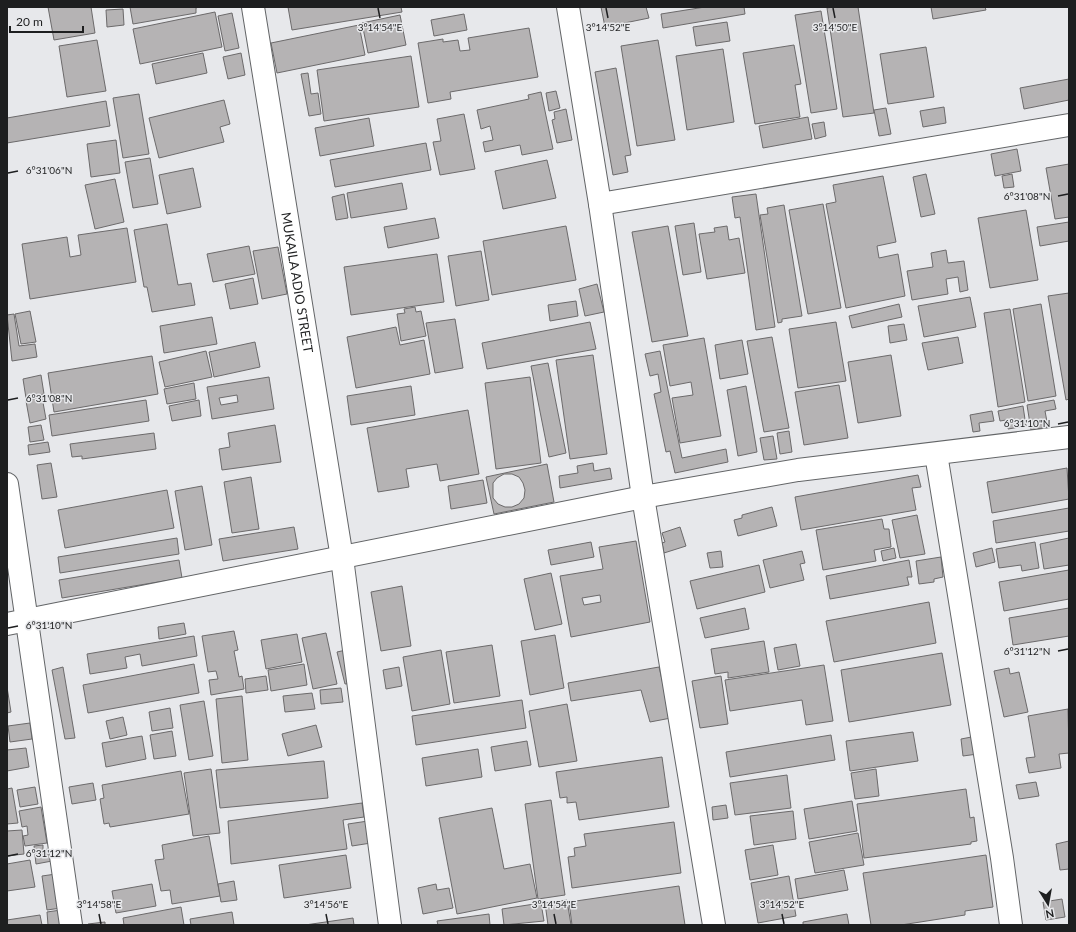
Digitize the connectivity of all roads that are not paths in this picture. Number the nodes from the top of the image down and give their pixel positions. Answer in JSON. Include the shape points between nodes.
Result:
{"nodes":[{"id":1,"x":254,"y":7,"type":"edge"},
{"id":2,"x":568,"y":7,"type":"edge"},
{"id":3,"x":1069,"y":125,"type":"edge"},
{"id":4,"x":600,"y":204,"type":"junction"},
{"id":5,"x":1069,"y":437,"type":"edge"},
{"id":6,"x":936,"y":454,"type":"junction"},
{"id":7,"x":7,"y":484,"type":"edge"},
{"id":8,"x":643,"y":496,"type":"junction"},
{"id":9,"x":342,"y":558,"type":"junction"},
{"id":10,"x":17,"y":622,"type":"edge"},
{"id":11,"x":71,"y":925,"type":"edge"},
{"id":12,"x":390,"y":925,"type":"edge"},
{"id":13,"x":714,"y":925,"type":"edge"},
{"id":14,"x":1011,"y":925,"type":"edge"}],
"edges":[{"from":1,"to":9,"type":"street","name":"MUKAILA ADIO STREET"},
{"from":2,"to":4,"type":"street"},
{"from":3,"to":4,"type":"street"},
{"from":4,"to":8,"type":"street"},
{"from":5,"to":6,"type":"street"},
{"from":6,"to":8,"type":"street","via":[[798,470]]},
{"from":6,"to":14,"type":"street"},
{"from":7,"to":10,"type":"street"},
{"from":8,"to":9,"type":"street"},
{"from":8,"to":13,"type":"street"},
{"from":9,"to":10,"type":"street"},
{"from":9,"to":12,"type":"street","name":"MUKAILA ADIO STREET"},
{"from":10,"to":11,"type":"street"}]}
